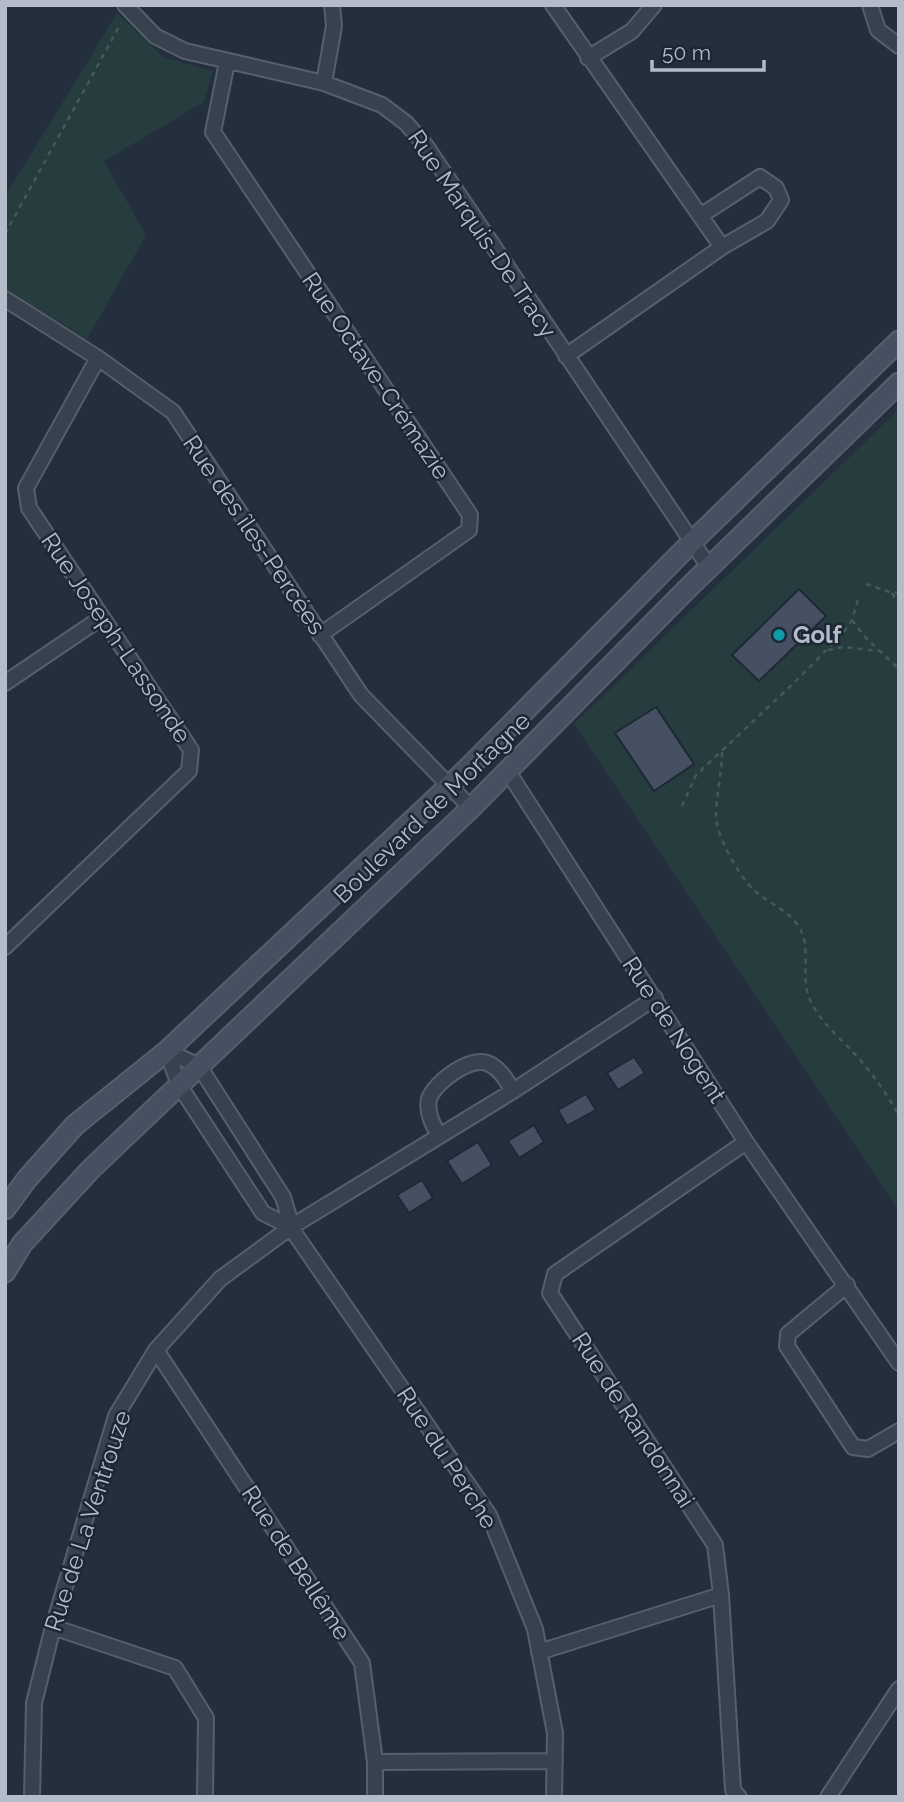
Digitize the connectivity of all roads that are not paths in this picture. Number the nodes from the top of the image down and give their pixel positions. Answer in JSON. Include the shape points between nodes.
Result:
{"nodes":[{"id":1,"x":332,"y":5,"type":"edge"},
{"id":2,"x":553,"y":5,"type":"edge"},
{"id":3,"x":654,"y":5,"type":"edge"},
{"id":4,"x":870,"y":5,"type":"edge"},
{"id":5,"x":127,"y":8,"type":"edge"},
{"id":6,"x":899,"y":46,"type":"edge"},
{"id":7,"x":588,"y":58,"type":"junction"},
{"id":8,"x":227,"y":62,"type":"junction"},
{"id":9,"x":324,"y":83,"type":"junction"},
{"id":10,"x":700,"y":216,"type":"junction"},
{"id":11,"x":722,"y":247,"type":"junction"},
{"id":12,"x":5,"y":299,"type":"edge"},
{"id":13,"x":899,"y":341,"type":"edge"},
{"id":14,"x":566,"y":356,"type":"junction"},
{"id":15,"x":99,"y":358,"type":"junction"},
{"id":16,"x":899,"y":383,"type":"edge"},
{"id":17,"x":692,"y":542,"type":"junction"},
{"id":18,"x":709,"y":567,"type":"junction"},
{"id":19,"x":101,"y":618,"type":"junction"},
{"id":20,"x":320,"y":635,"type":"junction"},
{"id":21,"x":5,"y":683,"type":"edge"},
{"id":22,"x":507,"y":770,"type":"junction"},
{"id":23,"x":449,"y":785,"type":"junction"},
{"id":24,"x":471,"y":808,"type":"junction"},
{"id":25,"x":5,"y":947,"type":"edge"},
{"id":26,"x":654,"y":998,"type":"junction"},
{"id":27,"x":167,"y":1051,"type":"junction"},
{"id":28,"x":199,"y":1066,"type":"junction"},
{"id":29,"x":179,"y":1085,"type":"junction"},
{"id":30,"x":513,"y":1091,"type":"junction"},
{"id":31,"x":439,"y":1136,"type":"junction"},
{"id":32,"x":746,"y":1142,"type":"junction"},
{"id":33,"x":5,"y":1209,"type":"edge"},
{"id":34,"x":291,"y":1227,"type":"junction"},
{"id":35,"x":5,"y":1272,"type":"edge"},
{"id":36,"x":847,"y":1285,"type":"junction"},
{"id":37,"x":156,"y":1350,"type":"junction"},
{"id":38,"x":899,"y":1363,"type":"edge"},
{"id":39,"x":899,"y":1431,"type":"edge"},
{"id":40,"x":721,"y":1595,"type":"junction"},
{"id":41,"x":53,"y":1627,"type":"junction"},
{"id":42,"x":539,"y":1652,"type":"junction"},
{"id":43,"x":899,"y":1689,"type":"edge"},
{"id":44,"x":555,"y":1761,"type":"junction"},
{"id":45,"x":375,"y":1762,"type":"junction"},
{"id":46,"x":32,"y":1797,"type":"edge"},
{"id":47,"x":205,"y":1797,"type":"edge"},
{"id":48,"x":375,"y":1797,"type":"edge"},
{"id":49,"x":554,"y":1797,"type":"edge"},
{"id":50,"x":739,"y":1797,"type":"edge"},
{"id":51,"x":828,"y":1797,"type":"edge"}],
"edges":[{"from":1,"to":9,"type":"street","via":[[334,26]]},
{"from":2,"to":7,"type":"street"},
{"from":3,"to":7,"type":"street","via":[[632,31]]},
{"from":4,"to":6,"type":"street","via":[[878,30]]},
{"from":5,"to":8,"type":"street","name":"Rue Marquis-De Tracy","via":[[155,36],[185,51]]},
{"from":7,"to":10,"type":"street"},
{"from":8,"to":9,"type":"street","name":"Rue Marquis-De Tracy"},
{"from":8,"to":20,"type":"street","name":"Rue Octave-Crémazie","via":[[213,132],[470,515],[469,530]]},
{"from":9,"to":14,"type":"street","name":"Rue Marquis-De Tracy","via":[[382,105],[406,123]]},
{"from":10,"to":11,"type":"street"},
{"from":10,"to":11,"type":"street","via":[[760,177],[776,188],[781,200],[767,221]]},
{"from":11,"to":14,"type":"street"},
{"from":12,"to":15,"type":"street","name":"Rue des îles-Percées"},
{"from":13,"to":17,"type":"main road","name":"Boulevard de Mortagne"},
{"from":14,"to":17,"type":"street","name":"Rue Marquis-De Tracy"},
{"from":15,"to":19,"type":"street","name":"Rue Joseph-Lassonde","via":[[26,488],[29,508]]},
{"from":15,"to":20,"type":"street","name":"Rue des îles-Percées","via":[[173,412]]},
{"from":16,"to":18,"type":"main road","name":"Boulevard de Mortagne"},
{"from":17,"to":18,"type":"street","name":"Rue Marquis-De Tracy"},
{"from":17,"to":23,"type":"main road","name":"Boulevard de Mortagne"},
{"from":18,"to":22,"type":"main road","name":"Boulevard de Mortagne"},
{"from":19,"to":21,"type":"street"},
{"from":19,"to":25,"type":"street","name":"Rue Joseph-Lassonde","via":[[191,750],[189,771]]},
{"from":20,"to":23,"type":"street","name":"Rue des îles-Percées","via":[[361,695]]},
{"from":22,"to":24,"type":"main road","name":"Boulevard de Mortagne"},
{"from":22,"to":26,"type":"street","name":"Rue de Nogent"},
{"from":23,"to":24,"type":"street","name":"Rue des îles-Percées"},
{"from":23,"to":27,"type":"main road","name":"Boulevard de Mortagne"},
{"from":24,"to":28,"type":"main road","name":"Boulevard de Mortagne"},
{"from":26,"to":30,"type":"street","name":"Rue de La Ventrouze"},
{"from":26,"to":32,"type":"street","name":"Rue de Nogent"},
{"from":27,"to":28,"type":"street"},
{"from":27,"to":29,"type":"street","name":"Rue du Perche"},
{"from":27,"to":33,"type":"main road","name":"Boulevard de Mortagne","via":[[75,1125]]},
{"from":28,"to":29,"type":"main road","name":"Boulevard de Mortagne"},
{"from":28,"to":34,"type":"street","name":"Rue du Perche","via":[[283,1198]]},
{"from":29,"to":34,"type":"street","name":"Rue du Perche","via":[[263,1213]]},
{"from":29,"to":35,"type":"main road","name":"Boulevard de Mortagne","via":[[91,1169],[22,1244]]},
{"from":30,"to":31,"type":"street","name":"Rue de La Ventrouze"},
{"from":30,"to":31,"type":"street","via":[[500,1071],[485,1062],[465,1064],[443,1080],[429,1099],[430,1119]]},
{"from":31,"to":34,"type":"street","name":"Rue de La Ventrouze"},
{"from":32,"to":36,"type":"street","name":"Rue de Nogent"},
{"from":32,"to":40,"type":"street","name":"Rue de Randonnai","via":[[555,1274],[550,1293],[715,1545]]},
{"from":34,"to":37,"type":"street","name":"Rue de La Ventrouze","via":[[220,1279]]},
{"from":34,"to":42,"type":"street","name":"Rue du Perche","via":[[489,1515],[535,1629]]},
{"from":36,"to":38,"type":"street","name":"Rue de Nogent"},
{"from":36,"to":39,"type":"street","via":[[788,1334],[787,1346],[853,1447],[868,1449]]},
{"from":37,"to":41,"type":"street","name":"Rue de La Ventrouze","via":[[116,1416]]},
{"from":37,"to":45,"type":"street","name":"Rue de Bellême","via":[[362,1663]]},
{"from":40,"to":42,"type":"street"},
{"from":40,"to":50,"type":"street","name":"Rue de Randonnai","via":[[733,1790]]},
{"from":41,"to":46,"type":"street","name":"Rue de La Ventrouze","via":[[34,1703]]},
{"from":41,"to":47,"type":"street","via":[[175,1668],[206,1718]]},
{"from":42,"to":44,"type":"street","name":"Rue du Perche","via":[[555,1733]]},
{"from":43,"to":51,"type":"street"},
{"from":44,"to":45,"type":"street"},
{"from":44,"to":49,"type":"street","name":"Rue du Perche"},
{"from":45,"to":48,"type":"street","name":"Rue de Bellême"}]}
